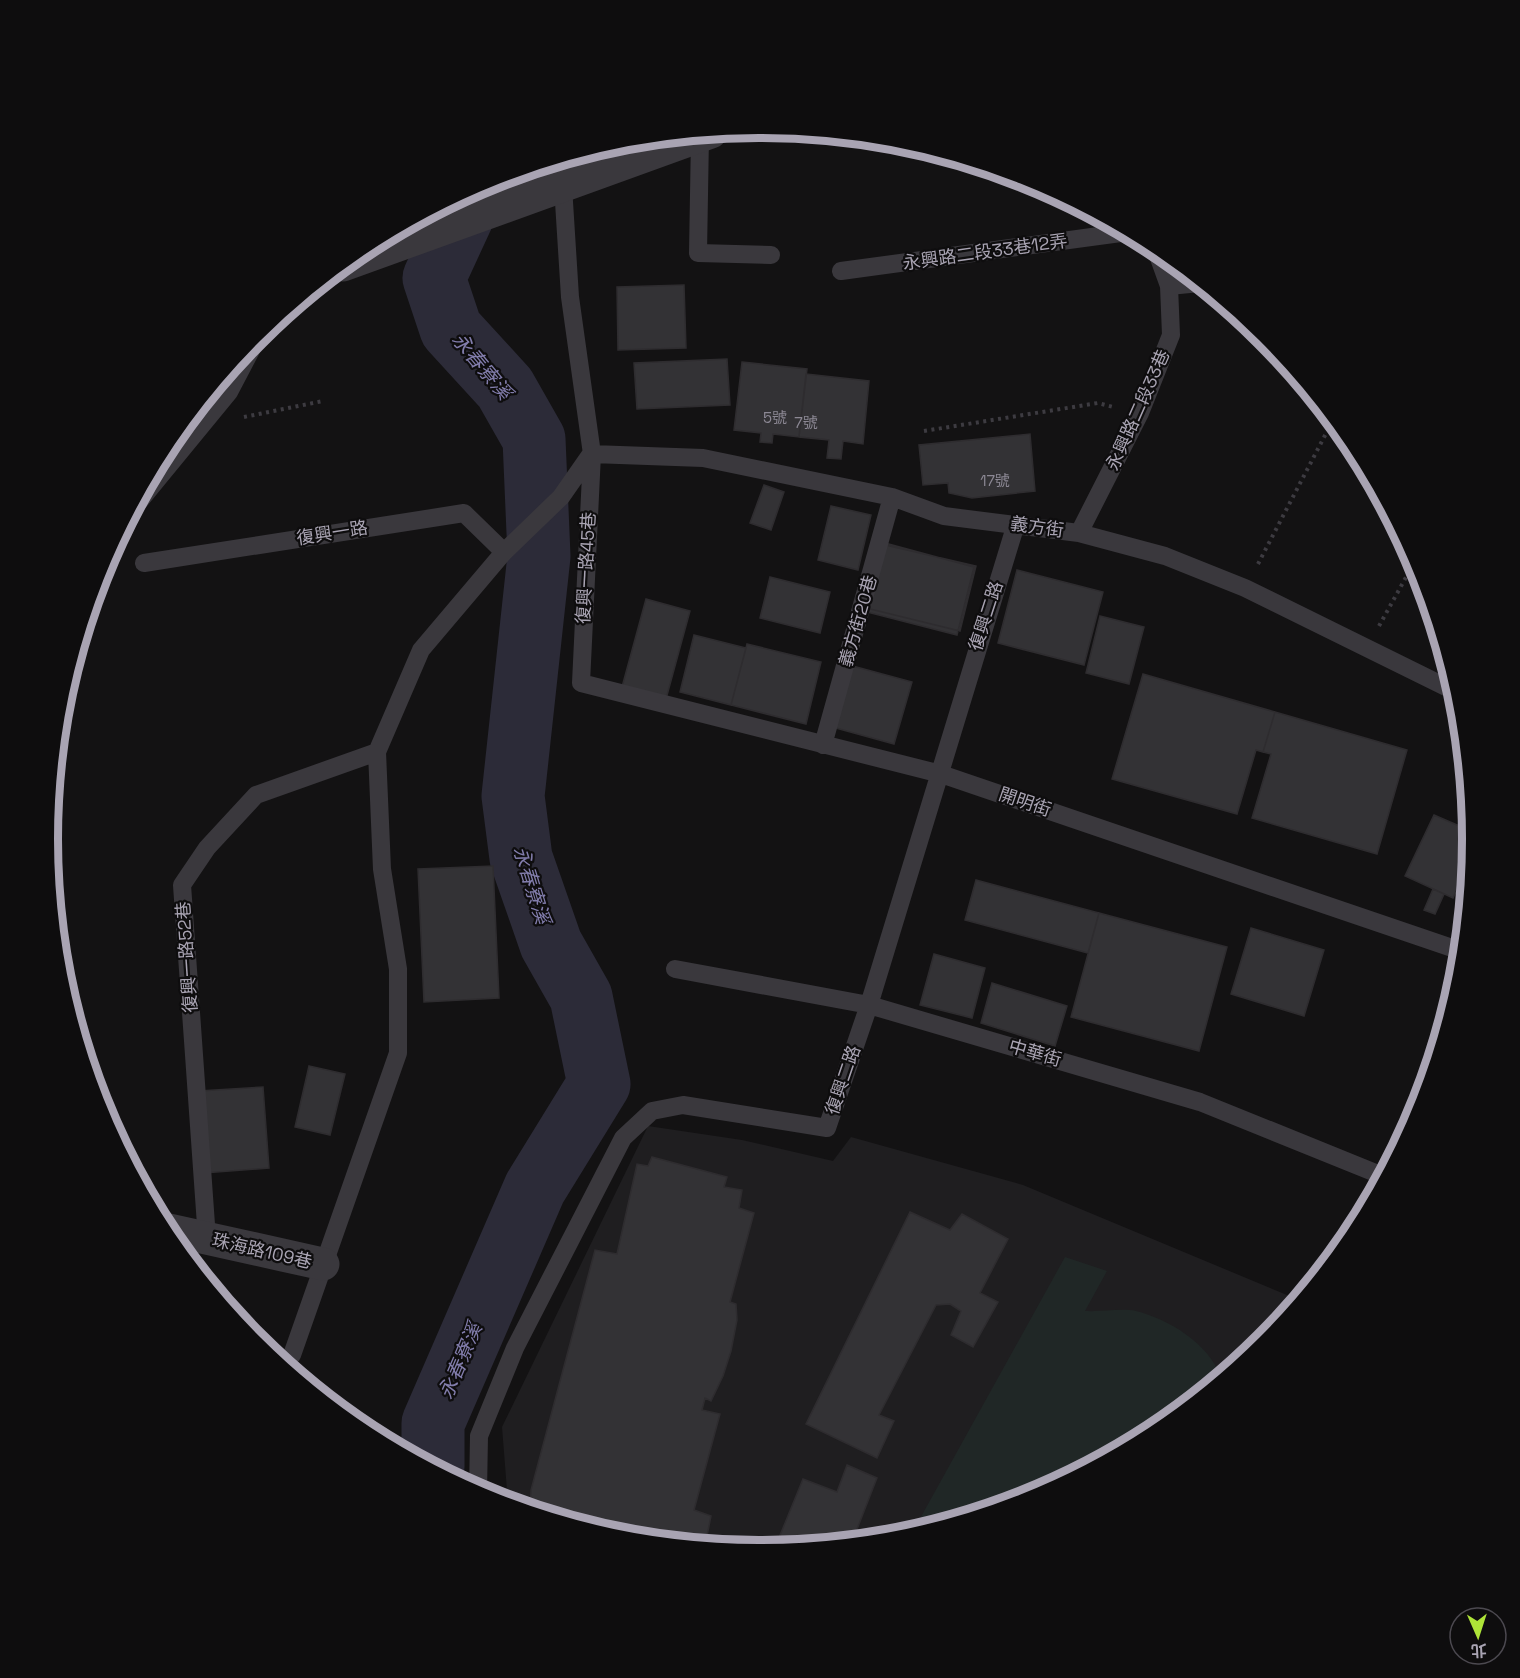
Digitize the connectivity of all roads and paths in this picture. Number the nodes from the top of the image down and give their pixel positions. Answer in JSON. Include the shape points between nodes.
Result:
{"nodes":[{"id":1,"x":706,"y":140,"type":"edge"},
{"id":2,"x":669,"y":144,"type":"edge"},
{"id":3,"x":567,"y":171,"type":"edge"},
{"id":4,"x":1115,"y":234,"type":"edge"},
{"id":5,"x":371,"y":255,"type":"edge"},
{"id":6,"x":771,"y":255,"type":"dead end"},
{"id":7,"x":1161,"y":264,"type":"edge"},
{"id":8,"x":841,"y":271,"type":"dead end"},
{"id":9,"x":1189,"y":284,"type":"edge"},
{"id":10,"x":1169,"y":286,"type":"junction"},
{"id":11,"x":243,"y":365,"type":"edge"},
{"id":12,"x":323,"y":401,"type":"dead end"},
{"id":13,"x":1140,"y":413,"type":"junction"},
{"id":14,"x":202,"y":425,"type":"junction"},
{"id":15,"x":1329,"y":428,"type":"edge"},
{"id":16,"x":924,"y":430,"type":"dead end"},
{"id":17,"x":592,"y":454,"type":"junction"},
{"id":18,"x":158,"y":478,"type":"edge"},
{"id":19,"x":892,"y":497,"type":"junction"},
{"id":20,"x":1016,"y":524,"type":"junction"},
{"id":21,"x":1079,"y":533,"type":"junction"},
{"id":22,"x":504,"y":552,"type":"junction"},
{"id":23,"x":144,"y":562,"type":"dead end"},
{"id":24,"x":1409,"y":573,"type":"edge"},
{"id":25,"x":1245,"y":588,"type":"junction"},
{"id":26,"x":1367,"y":648,"type":"junction"},
{"id":27,"x":581,"y":683,"type":"joint"},
{"id":28,"x":1445,"y":686,"type":"edge"},
{"id":29,"x":823,"y":744,"type":"junction"},
{"id":30,"x":377,"y":752,"type":"junction"},
{"id":31,"x":941,"y":774,"type":"junction"},
{"id":32,"x":1452,"y":948,"type":"edge"},
{"id":33,"x":675,"y":969,"type":"dead end"},
{"id":34,"x":869,"y":1005,"type":"junction"},
{"id":35,"x":1377,"y":1173,"type":"edge"},
{"id":36,"x":179,"y":1232,"type":"edge"},
{"id":37,"x":207,"y":1239,"type":"junction"},
{"id":38,"x":323,"y":1264,"type":"junction"},
{"id":39,"x":292,"y":1355,"type":"dead end"},
{"id":40,"x":478,"y":1481,"type":"edge"}],
"edges":[{"from":1,"to":6,"type":"lane","via":[[698,253]]},
{"from":2,"to":3,"type":"street"},
{"from":3,"to":5,"type":"street","via":[[509,207]]},
{"from":3,"to":17,"type":"lane","via":[[570,297]]},
{"from":4,"to":8,"type":"lane","name":"永興路二段33巷12弄"},
{"from":7,"to":10,"type":"lane","name":"永興路二段33巷"},
{"from":9,"to":10,"type":"lane"},
{"from":10,"to":13,"type":"lane","name":"永興路二段33巷","via":[[1171,335]]},
{"from":11,"to":14,"type":"lane","via":[[229,392]]},
{"from":12,"to":14,"type":"path"},
{"from":13,"to":16,"type":"path","via":[[1098,403]]},
{"from":13,"to":21,"type":"lane","name":"永興路二段33巷"},
{"from":14,"to":18,"type":"lane"},
{"from":15,"to":25,"type":"path"},
{"from":17,"to":19,"type":"lane","name":"義方街","via":[[703,458]]},
{"from":17,"to":22,"type":"lane","via":[[561,497]]},
{"from":17,"to":27,"type":"lane","name":"復興一路45巷"},
{"from":19,"to":20,"type":"lane","name":"義方街","via":[[944,516]]},
{"from":19,"to":29,"type":"lane","name":"義方街20巷"},
{"from":20,"to":21,"type":"lane","name":"義方街"},
{"from":20,"to":31,"type":"lane","name":"復興二路"},
{"from":21,"to":25,"type":"lane","name":"義方街","via":[[1166,556]]},
{"from":22,"to":23,"type":"lane","name":"復興一路","via":[[464,513]]},
{"from":22,"to":30,"type":"lane","via":[[420,650]]},
{"from":24,"to":26,"type":"path"},
{"from":25,"to":26,"type":"lane","name":"義方街"},
{"from":26,"to":28,"type":"lane","name":"義方街"},
{"from":27,"to":29,"type":"lane","name":"開明街"},
{"from":29,"to":31,"type":"lane","name":"開明街"},
{"from":30,"to":37,"type":"lane","name":"復興一路52巷","via":[[256,795],[207,848],[182,885]]},
{"from":30,"to":38,"type":"lane","via":[[382,869],[398,969],[398,1053]]},
{"from":31,"to":32,"type":"lane","name":"開明街"},
{"from":31,"to":34,"type":"lane","name":"復興二路"},
{"from":33,"to":34,"type":"lane","name":"中華街"},
{"from":34,"to":35,"type":"lane","name":"中華街","via":[[1200,1102]]},
{"from":34,"to":40,"type":"lane","name":"復興二路","via":[[827,1128],[682,1105],[652,1111],[623,1138],[515,1348],[479,1436]]},
{"from":36,"to":37,"type":"street","name":"珠海路109巷"},
{"from":37,"to":38,"type":"street","name":"珠海路109巷"},
{"from":38,"to":39,"type":"lane"}]}
